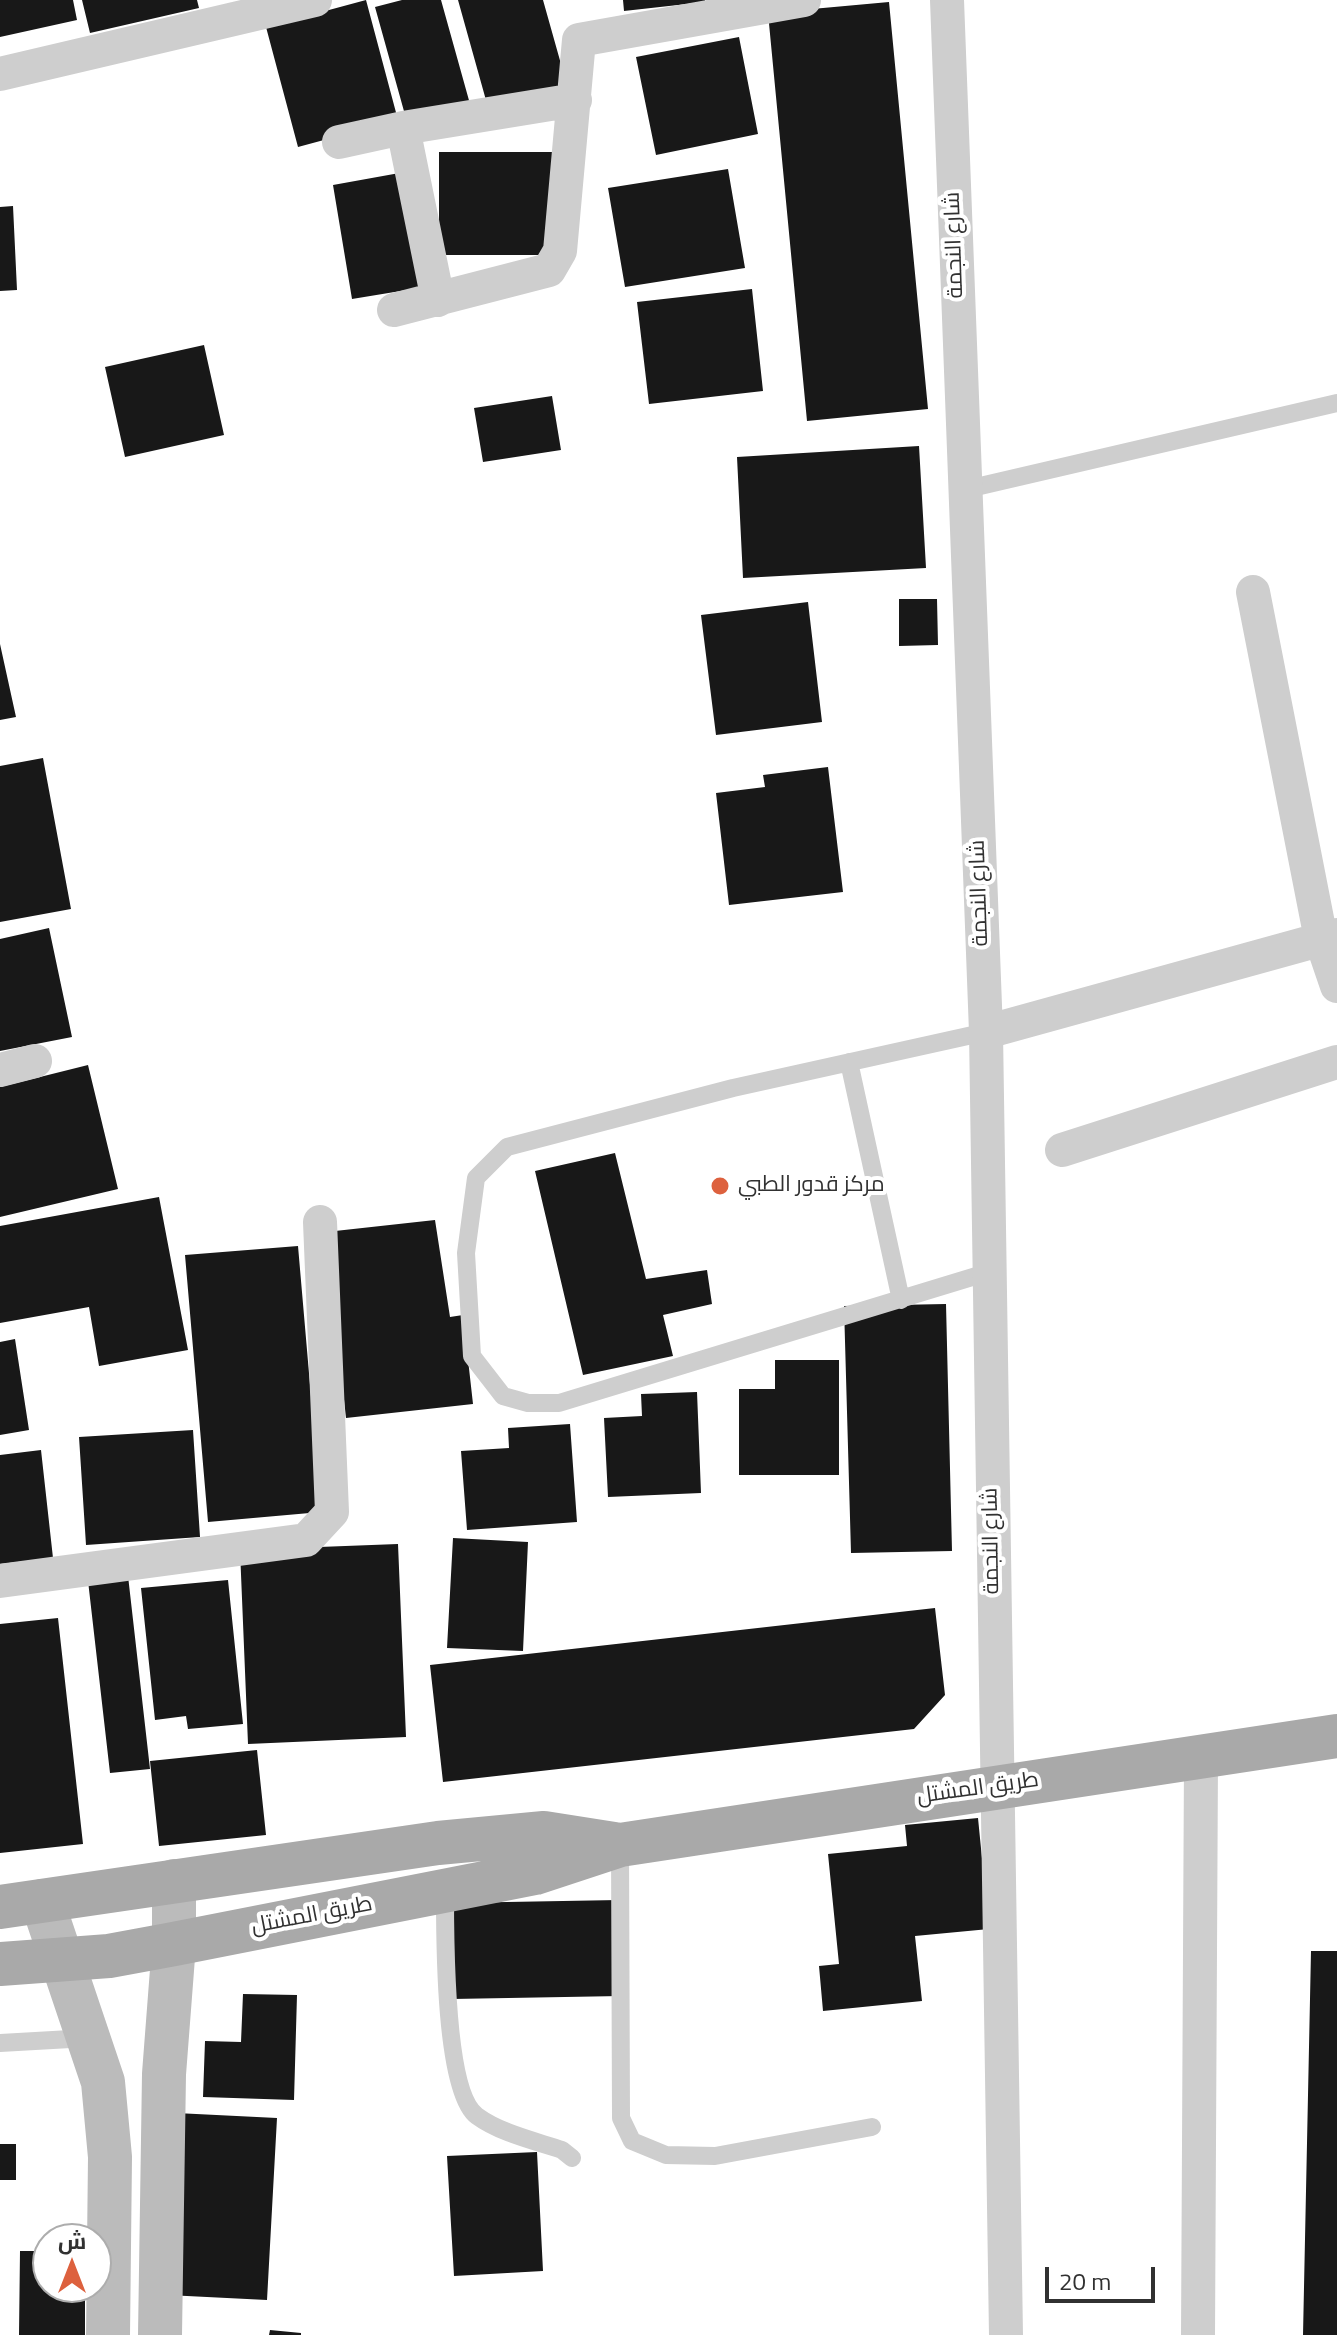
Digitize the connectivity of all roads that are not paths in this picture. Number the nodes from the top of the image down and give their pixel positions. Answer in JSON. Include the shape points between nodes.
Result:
{"nodes":[{"id":1,"x":315,"y":0,"type":"edge"},
{"id":2,"x":804,"y":0,"type":"edge"},
{"id":3,"x":947,"y":0,"type":"edge"},
{"id":4,"x":0,"y":74,"type":"edge"},
{"id":5,"x":575,"y":100,"type":"junction"},
{"id":6,"x":403,"y":128,"type":"junction"},
{"id":7,"x":339,"y":142,"type":"dead end"},
{"id":8,"x":438,"y":300,"type":"junction"},
{"id":9,"x":394,"y":310,"type":"dead end"},
{"id":10,"x":1337,"y":403,"type":"edge"},
{"id":11,"x":963,"y":490,"type":"junction"},
{"id":12,"x":1253,"y":592,"type":"dead end"},
{"id":13,"x":1329,"y":937,"type":"edge"},
{"id":14,"x":1337,"y":986,"type":"edge"},
{"id":15,"x":986,"y":1032,"type":"junction"},
{"id":16,"x":35,"y":1061,"type":"dead end"},
{"id":17,"x":849,"y":1062,"type":"junction"},
{"id":18,"x":1337,"y":1062,"type":"edge"},
{"id":19,"x":0,"y":1070,"type":"edge"},
{"id":20,"x":1062,"y":1150,"type":"dead end"},
{"id":21,"x":320,"y":1222,"type":"dead end"},
{"id":22,"x":989,"y":1272,"type":"junction"},
{"id":23,"x":901,"y":1300,"type":"junction"},
{"id":24,"x":0,"y":1581,"type":"edge"},
{"id":25,"x":1337,"y":1736,"type":"edge"},
{"id":26,"x":1201,"y":1759,"type":"junction"},
{"id":27,"x":995,"y":1786,"type":"junction"},
{"id":28,"x":620,"y":1845,"type":"junction"},
{"id":29,"x":174,"y":1881,"type":"junction"},
{"id":30,"x":445,"y":1890,"type":"junction"},
{"id":31,"x":42,"y":1901,"type":"junction"},
{"id":32,"x":0,"y":1907,"type":"edge"},
{"id":33,"x":174,"y":1944,"type":"junction"},
{"id":34,"x":59,"y":1958,"type":"junction"},
{"id":35,"x":0,"y":1964,"type":"edge"},
{"id":36,"x":88,"y":2038,"type":"junction"},
{"id":37,"x":0,"y":2043,"type":"edge"},
{"id":38,"x":872,"y":2127,"type":"dead end"},
{"id":39,"x":572,"y":2158,"type":"dead end"},
{"id":40,"x":108,"y":2335,"type":"edge"},
{"id":41,"x":160,"y":2335,"type":"edge"},
{"id":42,"x":1006,"y":2335,"type":"edge"},
{"id":43,"x":1198,"y":2335,"type":"edge"}],
"edges":[{"from":1,"to":4,"type":"street"},
{"from":2,"to":5,"type":"street","via":[[579,40]]},
{"from":3,"to":11,"type":"street","name":"شارع النجمة"},
{"from":5,"to":6,"type":"street"},
{"from":5,"to":8,"type":"street","via":[[560,251],[549,270]]},
{"from":6,"to":7,"type":"street"},
{"from":6,"to":8,"type":"street"},
{"from":8,"to":9,"type":"street"},
{"from":10,"to":11,"type":"lane"},
{"from":11,"to":15,"type":"street","name":"شارع النجمة"},
{"from":12,"to":13,"type":"street"},
{"from":13,"to":14,"type":"street"},
{"from":13,"to":15,"type":"street"},
{"from":15,"to":17,"type":"lane"},
{"from":15,"to":22,"type":"street","name":"شارع النجمة"},
{"from":16,"to":19,"type":"street"},
{"from":17,"to":23,"type":"lane"},
{"from":17,"to":23,"type":"lane","via":[[507,1147],[476,1178],[466,1253],[472,1356],[503,1396],[559,1403]]},
{"from":18,"to":20,"type":"street"},
{"from":21,"to":24,"type":"street","via":[[332,1512],[318,1531],[306,1540]]},
{"from":22,"to":23,"type":"lane"},
{"from":22,"to":27,"type":"street","name":"شارع النجمة"},
{"from":25,"to":26,"type":"main road","name":"طريق المشتل"},
{"from":26,"to":27,"type":"main road","name":"طريق المشتل"},
{"from":26,"to":43,"type":"street"},
{"from":27,"to":28,"type":"main road","name":"طريق المشتل"},
{"from":27,"to":42,"type":"street","name":"شارع النجمة"},
{"from":28,"to":29,"type":"main road","name":"طريق المشتل","via":[[544,1833]]},
{"from":28,"to":30,"type":"main road","name":"طريق المشتل","via":[[535,1873]]},
{"from":28,"to":38,"type":"lane","via":[[621,2118],[632,2141],[666,2155],[715,2156]]},
{"from":29,"to":31,"type":"main road","name":"طريق المشتل"},
{"from":29,"to":33,"type":"main road"},
{"from":30,"to":33,"type":"main road","name":"طريق المشتل"},
{"from":30,"to":39,"type":"lane","via":[[445,1983],[462,2100],[476,2116]]},
{"from":31,"to":32,"type":"main road","name":"طريق المشتل"},
{"from":31,"to":34,"type":"main road"},
{"from":33,"to":34,"type":"main road","name":"طريق المشتل","via":[[109,1956]]},
{"from":33,"to":41,"type":"main road","via":[[164,2074]]},
{"from":34,"to":35,"type":"main road","name":"طريق المشتل"},
{"from":34,"to":36,"type":"main road"},
{"from":36,"to":37,"type":"lane"},
{"from":36,"to":40,"type":"main road","via":[[103,2082],[110,2157]]}]}
